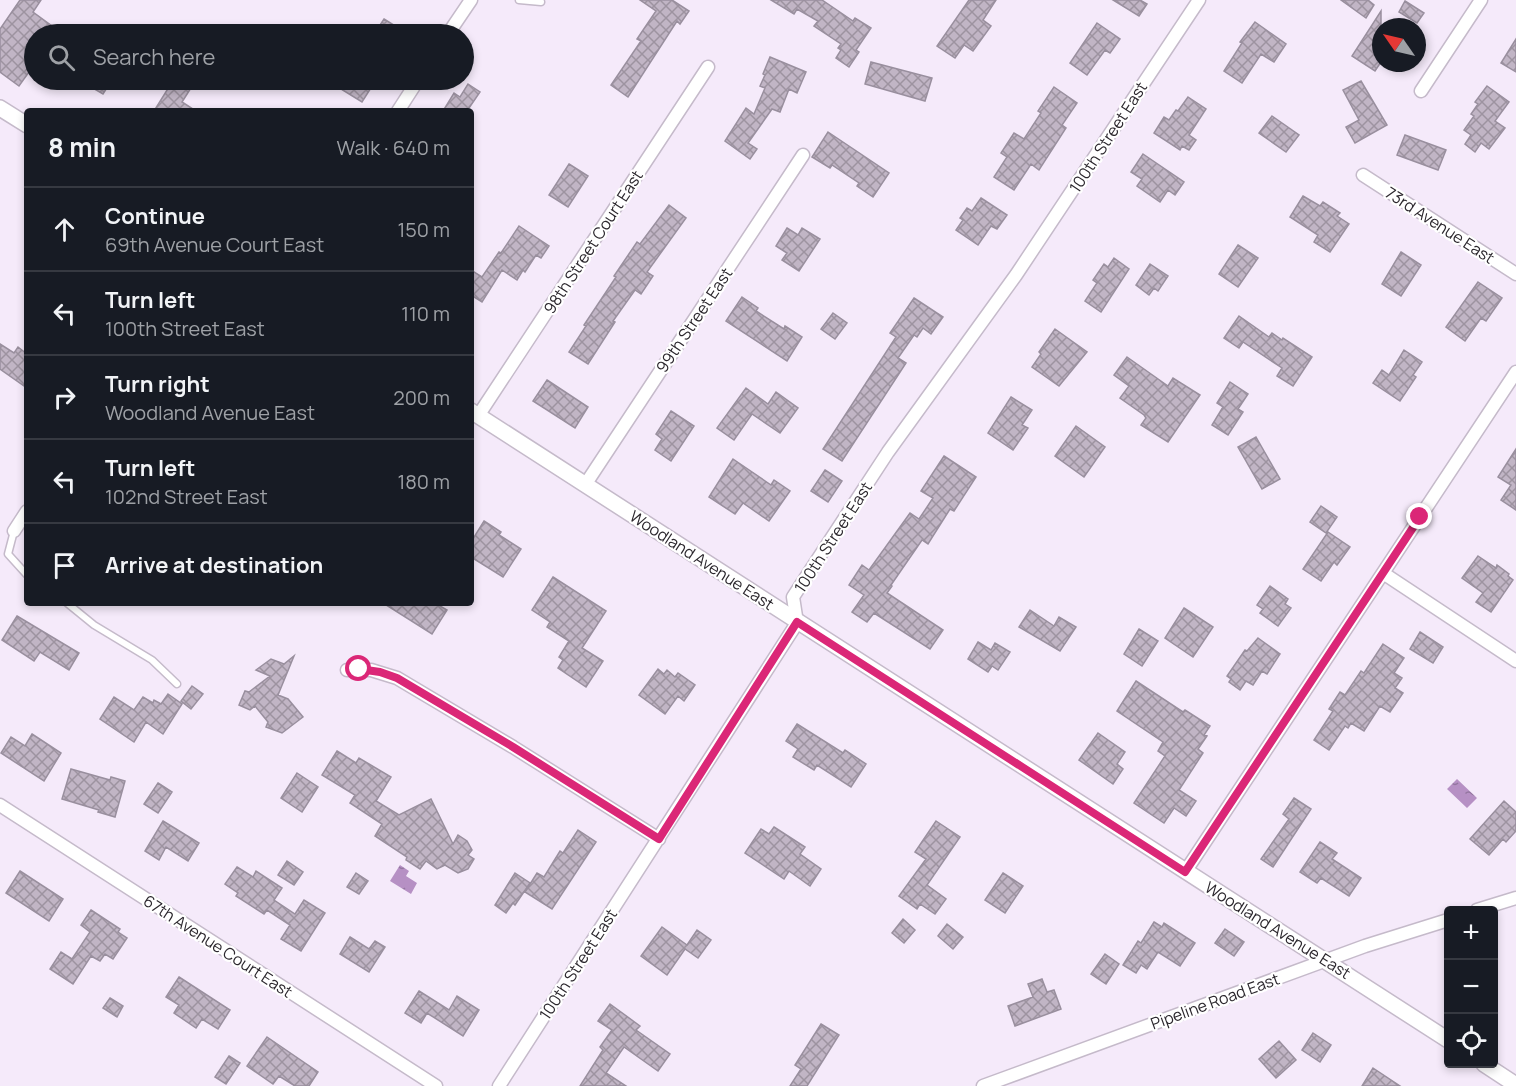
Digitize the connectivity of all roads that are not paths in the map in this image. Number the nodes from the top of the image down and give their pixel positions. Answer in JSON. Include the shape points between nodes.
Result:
{"nodes":[{"id":1,"x":471,"y":0,"type":"edge"},
{"id":2,"x":519,"y":0,"type":"edge"},
{"id":3,"x":1199,"y":0,"type":"edge"},
{"id":4,"x":1481,"y":0,"type":"edge"},
{"id":5,"x":541,"y":2,"type":"dead end"},
{"id":6,"x":455,"y":24,"type":"edge"},
{"id":7,"x":708,"y":68,"type":"dead end"},
{"id":8,"x":412,"y":90,"type":"edge"},
{"id":9,"x":1421,"y":91,"type":"dead end"},
{"id":10,"x":0,"y":108,"type":"edge"},
{"id":11,"x":400,"y":108,"type":"edge"},
{"id":12,"x":24,"y":123,"type":"edge"},
{"id":13,"x":803,"y":155,"type":"dead end"},
{"id":14,"x":1363,"y":175,"type":"dead end"},
{"id":15,"x":1516,"y":274,"type":"edge"},
{"id":16,"x":1516,"y":372,"type":"edge"},
{"id":17,"x":475,"y":414,"type":"edge"},
{"id":18,"x":585,"y":485,"type":"junction"},
{"id":19,"x":24,"y":516,"type":"edge"},
{"id":20,"x":14,"y":531,"type":"joint"},
{"id":21,"x":24,"y":572,"type":"edge"},
{"id":22,"x":1383,"y":573,"type":"junction"},
{"id":23,"x":71,"y":606,"type":"edge"},
{"id":24,"x":797,"y":622,"type":"junction"},
{"id":25,"x":1516,"y":661,"type":"edge"},
{"id":26,"x":347,"y":670,"type":"dead end"},
{"id":27,"x":177,"y":684,"type":"dead end"},
{"id":28,"x":0,"y":805,"type":"edge"},
{"id":29,"x":659,"y":839,"type":"junction"},
{"id":30,"x":1185,"y":872,"type":"junction"},
{"id":31,"x":1516,"y":898,"type":"edge"},
{"id":32,"x":1491,"y":906,"type":"edge"},
{"id":33,"x":1444,"y":922,"type":"edge"},
{"id":34,"x":1327,"y":960,"type":"junction"},
{"id":35,"x":1444,"y":1037,"type":"edge"},
{"id":36,"x":1490,"y":1068,"type":"edge"},
{"id":37,"x":1516,"y":1085,"type":"edge"},
{"id":38,"x":436,"y":1086,"type":"edge"},
{"id":39,"x":499,"y":1086,"type":"edge"},
{"id":40,"x":983,"y":1086,"type":"edge"}],
"edges":[{"from":1,"to":6,"type":"street"},
{"from":2,"to":5,"type":"lane"},
{"from":3,"to":24,"type":"street","name":"100th Street East","via":[[1036,246],[888,452],[793,597]]},
{"from":4,"to":9,"type":"street"},
{"from":7,"to":17,"type":"street","name":"98th Street Court East"},
{"from":8,"to":11,"type":"street"},
{"from":10,"to":12,"type":"street"},
{"from":13,"to":18,"type":"street","name":"99th Street East"},
{"from":14,"to":15,"type":"street","name":"73rd Avenue East"},
{"from":16,"to":22,"type":"street"},
{"from":17,"to":18,"type":"street","name":"Woodland Avenue East"},
{"from":18,"to":24,"type":"street","name":"Woodland Avenue East"},
{"from":19,"to":20,"type":"street"},
{"from":20,"to":21,"type":"lane","via":[[8,554]]},
{"from":22,"to":25,"type":"street"},
{"from":22,"to":30,"type":"street"},
{"from":23,"to":27,"type":"lane","via":[[152,660]]},
{"from":24,"to":29,"type":"street","name":"100th Street East"},
{"from":24,"to":30,"type":"street","name":"Woodland Avenue East"},
{"from":26,"to":29,"type":"street","via":[[371,670],[397,678]]},
{"from":28,"to":38,"type":"street","name":"67th Avenue Court East"},
{"from":29,"to":39,"type":"street","name":"100th Street East"},
{"from":30,"to":34,"type":"street","name":"Woodland Avenue East"},
{"from":31,"to":32,"type":"street"},
{"from":33,"to":34,"type":"street","name":"Pipeline Road East"},
{"from":34,"to":35,"type":"street","name":"Woodland Avenue East"},
{"from":34,"to":40,"type":"street","name":"Pipeline Road East"},
{"from":36,"to":37,"type":"street"}]}
